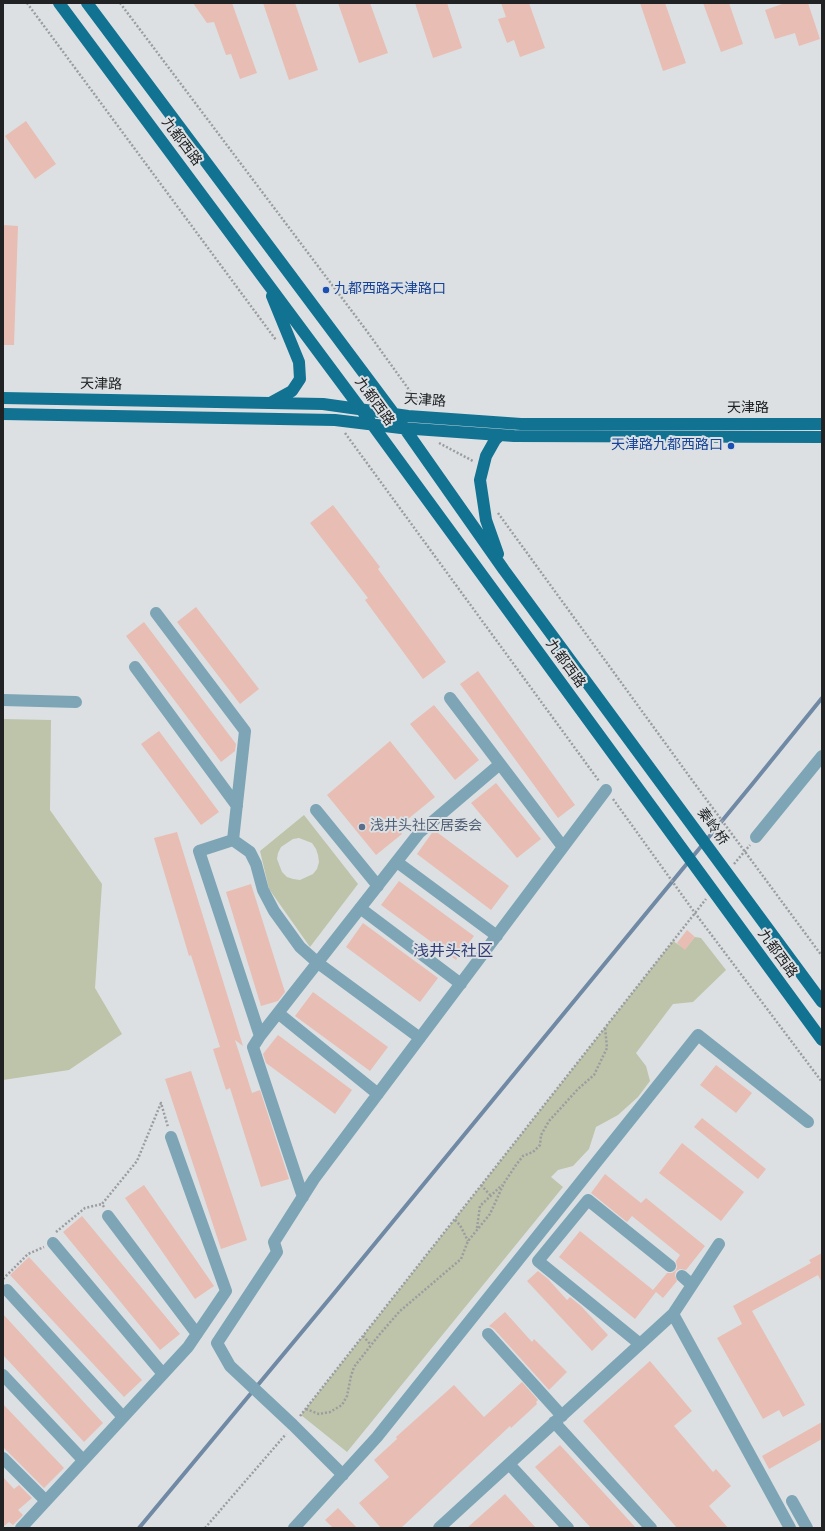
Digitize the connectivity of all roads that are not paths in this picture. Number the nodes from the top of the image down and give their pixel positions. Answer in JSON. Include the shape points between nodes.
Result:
{"nodes":[{"id":1,"x":59,"y":3,"type":"edge"},
{"id":2,"x":87,"y":3,"type":"edge"},
{"id":3,"x":266,"y":280,"type":"junction"},
{"id":4,"x":3,"y":398,"type":"edge"},
{"id":5,"x":271,"y":403,"type":"junction"},
{"id":6,"x":362,"y":410,"type":"junction"},
{"id":7,"x":3,"y":414,"type":"edge"},
{"id":8,"x":394,"y":414,"type":"junction"},
{"id":9,"x":822,"y":424,"type":"edge"},
{"id":10,"x":373,"y":425,"type":"junction"},
{"id":11,"x":405,"y":429,"type":"junction"},
{"id":12,"x":500,"y":435,"type":"junction"},
{"id":13,"x":822,"y":436,"type":"edge"},
{"id":14,"x":504,"y":570,"type":"junction"},
{"id":15,"x":156,"y":613,"type":"dead end"},
{"id":16,"x":135,"y":667,"type":"dead end"},
{"id":17,"x":450,"y":698,"type":"dead end"},
{"id":18,"x":3,"y":700,"type":"edge"},
{"id":19,"x":76,"y":702,"type":"dead end"},
{"id":20,"x":822,"y":756,"type":"edge"},
{"id":21,"x":500,"y":764,"type":"junction"},
{"id":22,"x":606,"y":790,"type":"dead end"},
{"id":23,"x":675,"y":802,"type":"joint"},
{"id":24,"x":237,"y":806,"type":"junction"},
{"id":25,"x":316,"y":810,"type":"dead end"},
{"id":26,"x":756,"y":837,"type":"road end"},
{"id":27,"x":233,"y":840,"type":"junction"},
{"id":28,"x":563,"y":847,"type":"junction"},
{"id":29,"x":397,"y":862,"type":"junction"},
{"id":30,"x":725,"y":871,"type":"joint"},
{"id":31,"x":378,"y":886,"type":"junction"},
{"id":32,"x":360,"y":908,"type":"junction"},
{"id":33,"x":497,"y":936,"type":"junction"},
{"id":34,"x":318,"y":962,"type":"junction"},
{"id":35,"x":461,"y":984,"type":"junction"},
{"id":36,"x":822,"y":1002,"type":"edge"},
{"id":37,"x":278,"y":1013,"type":"junction"},
{"id":38,"x":260,"y":1036,"type":"junction"},
{"id":39,"x":420,"y":1038,"type":"junction"},
{"id":40,"x":822,"y":1040,"type":"edge"},
{"id":41,"x":378,"y":1094,"type":"junction"},
{"id":42,"x":808,"y":1122,"type":"dead end"},
{"id":43,"x":171,"y":1137,"type":"road end"},
{"id":44,"x":303,"y":1197,"type":"junction"},
{"id":45,"x":108,"y":1216,"type":"road end"},
{"id":46,"x":53,"y":1243,"type":"dead end"},
{"id":47,"x":719,"y":1244,"type":"dead end"},
{"id":48,"x":670,"y":1266,"type":"dead end"},
{"id":49,"x":682,"y":1276,"type":"dead end"},
{"id":50,"x":692,"y":1284,"type":"junction"},
{"id":51,"x":6,"y":1290,"type":"dead end"},
{"id":52,"x":673,"y":1314,"type":"junction"},
{"id":53,"x":197,"y":1334,"type":"junction"},
{"id":54,"x":488,"y":1334,"type":"dead end"},
{"id":55,"x":640,"y":1344,"type":"junction"},
{"id":56,"x":163,"y":1374,"type":"junction"},
{"id":57,"x":3,"y":1375,"type":"edge"},
{"id":58,"x":123,"y":1418,"type":"junction"},
{"id":59,"x":558,"y":1419,"type":"junction"},
{"id":60,"x":3,"y":1458,"type":"edge"},
{"id":61,"x":83,"y":1460,"type":"junction"},
{"id":62,"x":509,"y":1464,"type":"junction"},
{"id":63,"x":343,"y":1475,"type":"junction"},
{"id":64,"x":46,"y":1501,"type":"junction"},
{"id":65,"x":792,"y":1501,"type":"dead end"},
{"id":66,"x":21,"y":1528,"type":"edge"},
{"id":67,"x":294,"y":1528,"type":"edge"},
{"id":68,"x":439,"y":1528,"type":"edge"},
{"id":69,"x":568,"y":1528,"type":"edge"},
{"id":70,"x":651,"y":1528,"type":"edge"},
{"id":71,"x":790,"y":1528,"type":"edge"},
{"id":72,"x":807,"y":1528,"type":"edge"}],
"edges":[{"from":1,"to":3,"type":"main road","name":"九都西路"},
{"from":2,"to":8,"type":"main road","name":"九都西路"},
{"from":3,"to":5,"type":"main road","via":[[299,362],[300,379],[292,391]]},
{"from":3,"to":6,"type":"main road","name":"九都西路"},
{"from":4,"to":5,"type":"main road","name":"天津路"},
{"from":5,"to":6,"type":"main road","name":"天津路","via":[[323,404]]},
{"from":6,"to":8,"type":"main road","name":"天津路"},
{"from":6,"to":10,"type":"main road","name":"九都西路"},
{"from":7,"to":10,"type":"main road","name":"天津路","via":[[335,420]]},
{"from":8,"to":9,"type":"main road","name":"天津路","via":[[521,424]]},
{"from":8,"to":11,"type":"main road","name":"九都西路"},
{"from":10,"to":11,"type":"main road","name":"天津路"},
{"from":10,"to":40,"type":"main road","name":"九都西路"},
{"from":11,"to":12,"type":"main road","name":"天津路"},
{"from":11,"to":14,"type":"main road","name":"九都西路"},
{"from":12,"to":13,"type":"main road","name":"天津路"},
{"from":12,"to":14,"type":"main road","via":[[486,456],[480,480],[486,520]]},
{"from":14,"to":23,"type":"main road","name":"九都西路"},
{"from":15,"to":24,"type":"street","via":[[245,731]]},
{"from":16,"to":24,"type":"street"},
{"from":17,"to":21,"type":"street"},
{"from":18,"to":19,"type":"street"},
{"from":20,"to":26,"type":"street"},
{"from":21,"to":28,"type":"street"},
{"from":21,"to":29,"type":"street","via":[[419,833]]},
{"from":22,"to":28,"type":"street"},
{"from":23,"to":30,"type":"main road","name":"秦岭桥"},
{"from":24,"to":27,"type":"street"},
{"from":25,"to":31,"type":"street"},
{"from":27,"to":34,"type":"street","via":[[250,852],[263,890],[274,910],[300,947]]},
{"from":27,"to":38,"type":"street","via":[[199,851]]},
{"from":28,"to":33,"type":"street"},
{"from":29,"to":31,"type":"street"},
{"from":29,"to":33,"type":"street"},
{"from":30,"to":36,"type":"main road","name":"九都西路"},
{"from":31,"to":32,"type":"street"},
{"from":32,"to":34,"type":"street"},
{"from":32,"to":35,"type":"street"},
{"from":33,"to":35,"type":"street"},
{"from":34,"to":37,"type":"street"},
{"from":34,"to":39,"type":"street"},
{"from":35,"to":39,"type":"street"},
{"from":37,"to":38,"type":"street"},
{"from":37,"to":41,"type":"street"},
{"from":38,"to":44,"type":"street","via":[[253,1047]]},
{"from":39,"to":41,"type":"street"},
{"from":41,"to":44,"type":"street"},
{"from":42,"to":63,"type":"street","via":[[698,1035],[377,1437]]},
{"from":43,"to":53,"type":"street","via":[[226,1291]]},
{"from":44,"to":63,"type":"street","via":[[274,1242],[277,1252],[217,1343],[230,1366]]},
{"from":45,"to":53,"type":"street"},
{"from":46,"to":56,"type":"street"},
{"from":47,"to":50,"type":"street"},
{"from":48,"to":55,"type":"street","via":[[588,1200],[538,1261]]},
{"from":49,"to":50,"type":"street"},
{"from":50,"to":52,"type":"street"},
{"from":51,"to":58,"type":"street"},
{"from":52,"to":55,"type":"street"},
{"from":52,"to":71,"type":"street"},
{"from":53,"to":56,"type":"street"},
{"from":54,"to":59,"type":"street"},
{"from":55,"to":59,"type":"street"},
{"from":56,"to":58,"type":"street"},
{"from":57,"to":61,"type":"street"},
{"from":58,"to":61,"type":"street"},
{"from":59,"to":62,"type":"street"},
{"from":59,"to":70,"type":"street"},
{"from":60,"to":64,"type":"street"},
{"from":61,"to":64,"type":"street"},
{"from":62,"to":68,"type":"street"},
{"from":62,"to":69,"type":"street"},
{"from":63,"to":67,"type":"street"},
{"from":64,"to":66,"type":"street"},
{"from":65,"to":72,"type":"street"}]}
